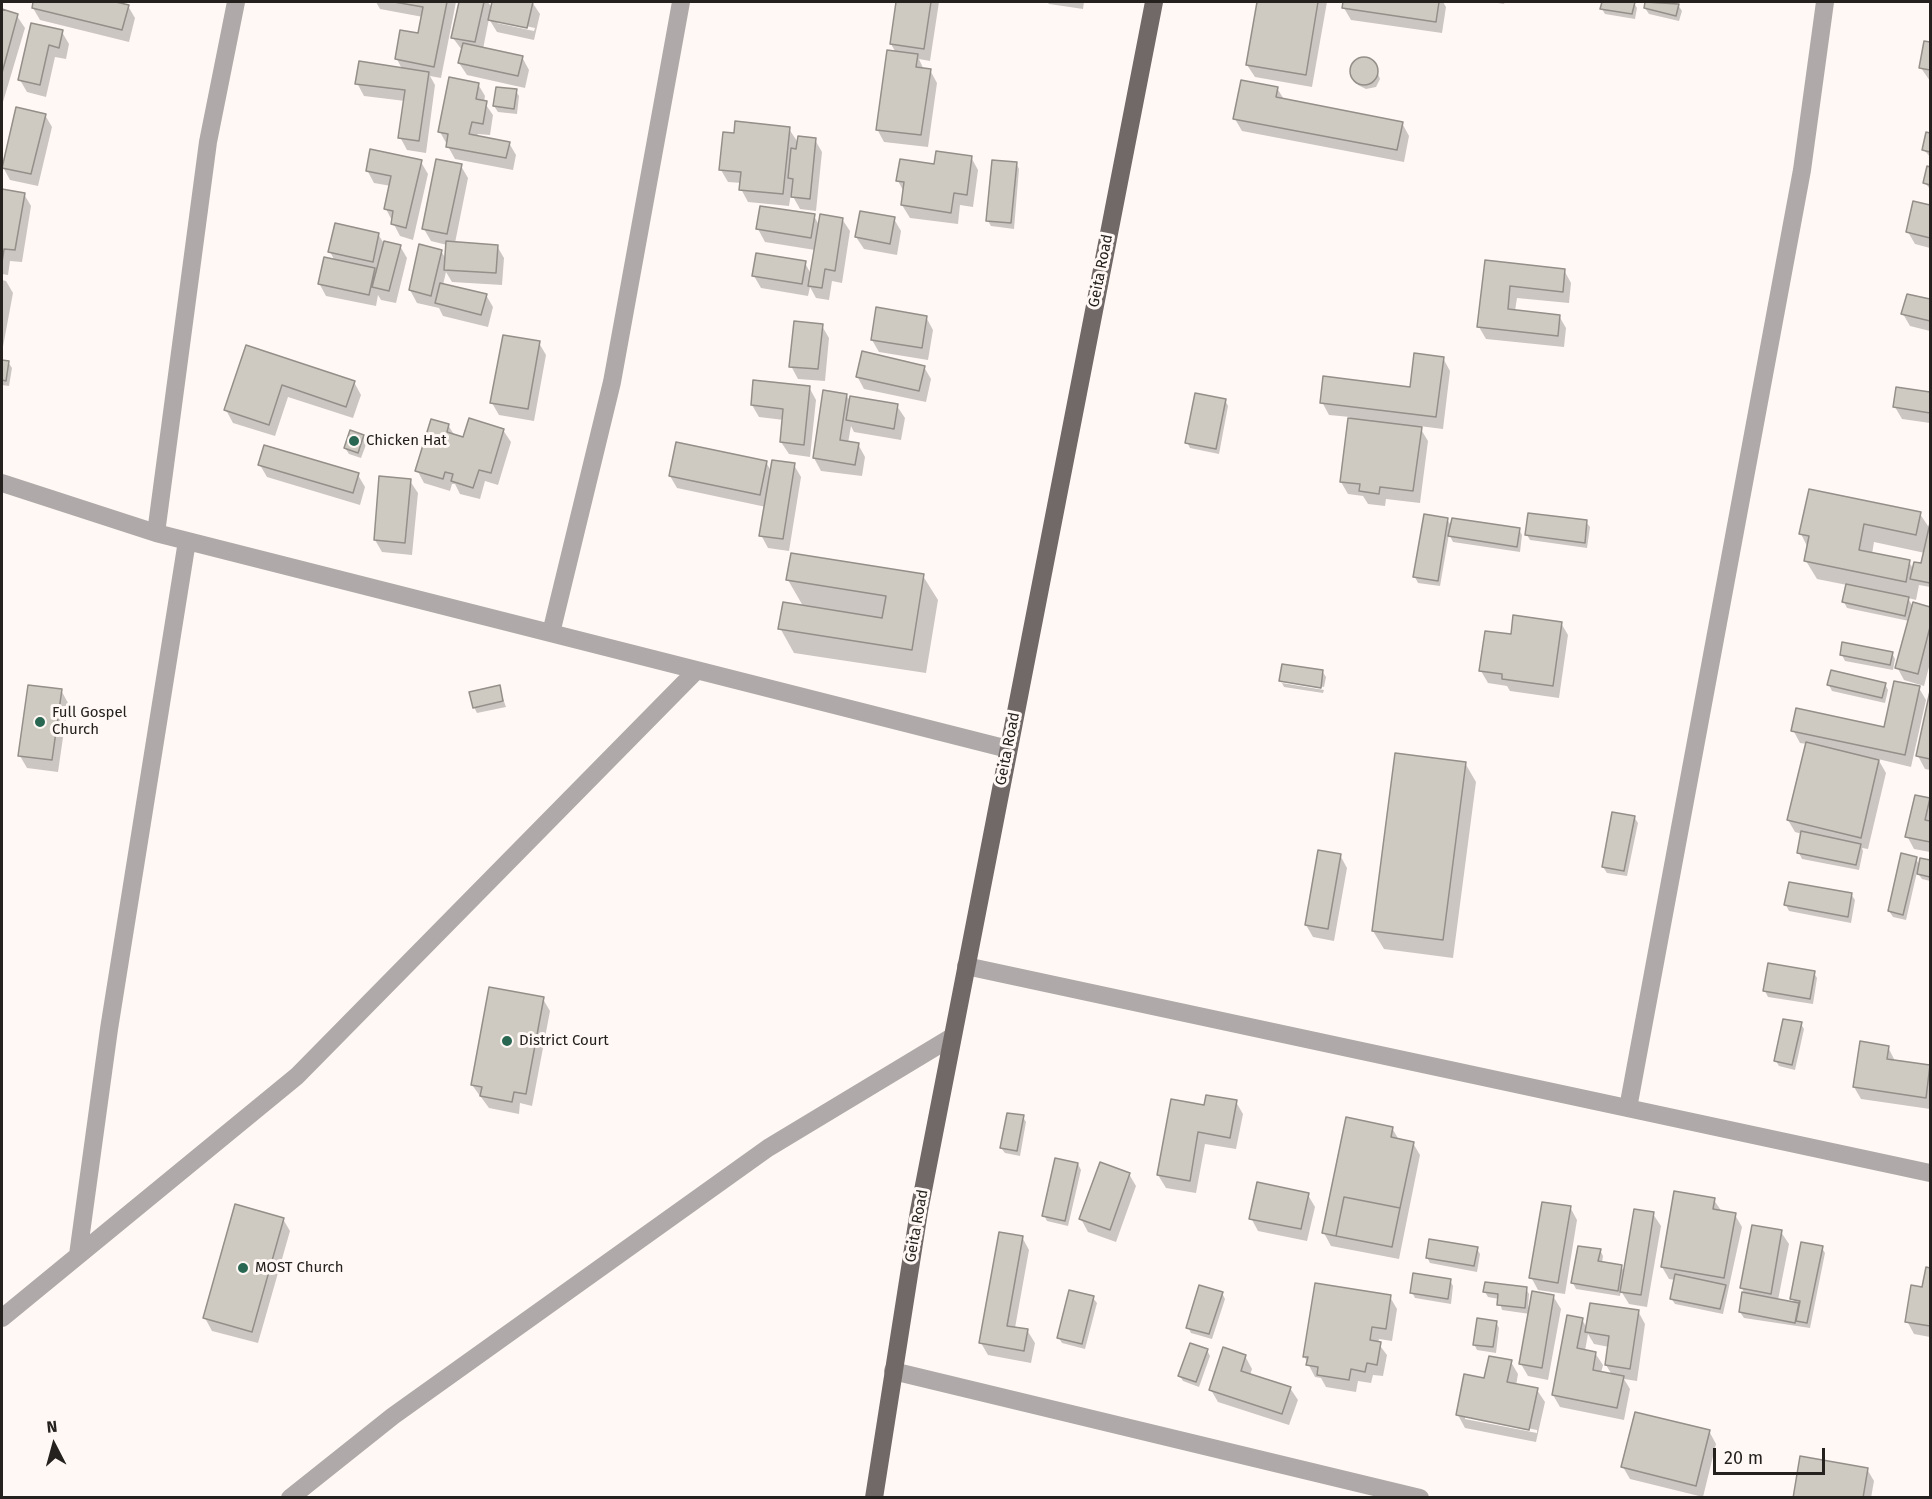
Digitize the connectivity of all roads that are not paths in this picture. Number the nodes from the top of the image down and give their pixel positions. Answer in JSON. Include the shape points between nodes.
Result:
{"nodes":[{"id":1,"x":236,"y":2,"type":"edge"},
{"id":2,"x":681,"y":2,"type":"edge"},
{"id":3,"x":1154,"y":2,"type":"edge"},
{"id":4,"x":1825,"y":2,"type":"edge"},
{"id":5,"x":2,"y":483,"type":"edge"},
{"id":6,"x":156,"y":533,"type":"junction"},
{"id":7,"x":187,"y":541,"type":"junction"},
{"id":8,"x":551,"y":633,"type":"junction"},
{"id":9,"x":697,"y":670,"type":"junction"},
{"id":10,"x":1008,"y":749,"type":"junction"},
{"id":11,"x":966,"y":966,"type":"junction"},
{"id":12,"x":952,"y":1037,"type":"junction"},
{"id":13,"x":1628,"y":1108,"type":"junction"},
{"id":14,"x":1930,"y":1173,"type":"edge"},
{"id":15,"x":78,"y":1255,"type":"junction"},
{"id":16,"x":2,"y":1318,"type":"edge"},
{"id":17,"x":893,"y":1371,"type":"junction"},
{"id":18,"x":290,"y":1497,"type":"edge"},
{"id":19,"x":874,"y":1497,"type":"edge"},
{"id":20,"x":1420,"y":1497,"type":"edge"}],
"edges":[{"from":1,"to":6,"type":"street","via":[[208,142]]},
{"from":2,"to":8,"type":"street","via":[[612,382]]},
{"from":3,"to":10,"type":"main road","name":"Geita Road"},
{"from":4,"to":13,"type":"street","via":[[1800,182]]},
{"from":5,"to":6,"type":"street"},
{"from":6,"to":7,"type":"street"},
{"from":7,"to":8,"type":"street"},
{"from":7,"to":15,"type":"street","via":[[109,1029]]},
{"from":8,"to":9,"type":"street"},
{"from":9,"to":10,"type":"street"},
{"from":9,"to":15,"type":"street","via":[[297,1076]]},
{"from":10,"to":11,"type":"main road","name":"Geita Road"},
{"from":11,"to":12,"type":"main road","name":"Geita Road"},
{"from":11,"to":13,"type":"street"},
{"from":12,"to":17,"type":"main road","name":"Geita Road"},
{"from":12,"to":18,"type":"street","via":[[768,1148],[393,1416]]},
{"from":13,"to":14,"type":"street"},
{"from":15,"to":16,"type":"street"},
{"from":17,"to":19,"type":"main road","name":"Geita Road"},
{"from":17,"to":20,"type":"street"}]}
